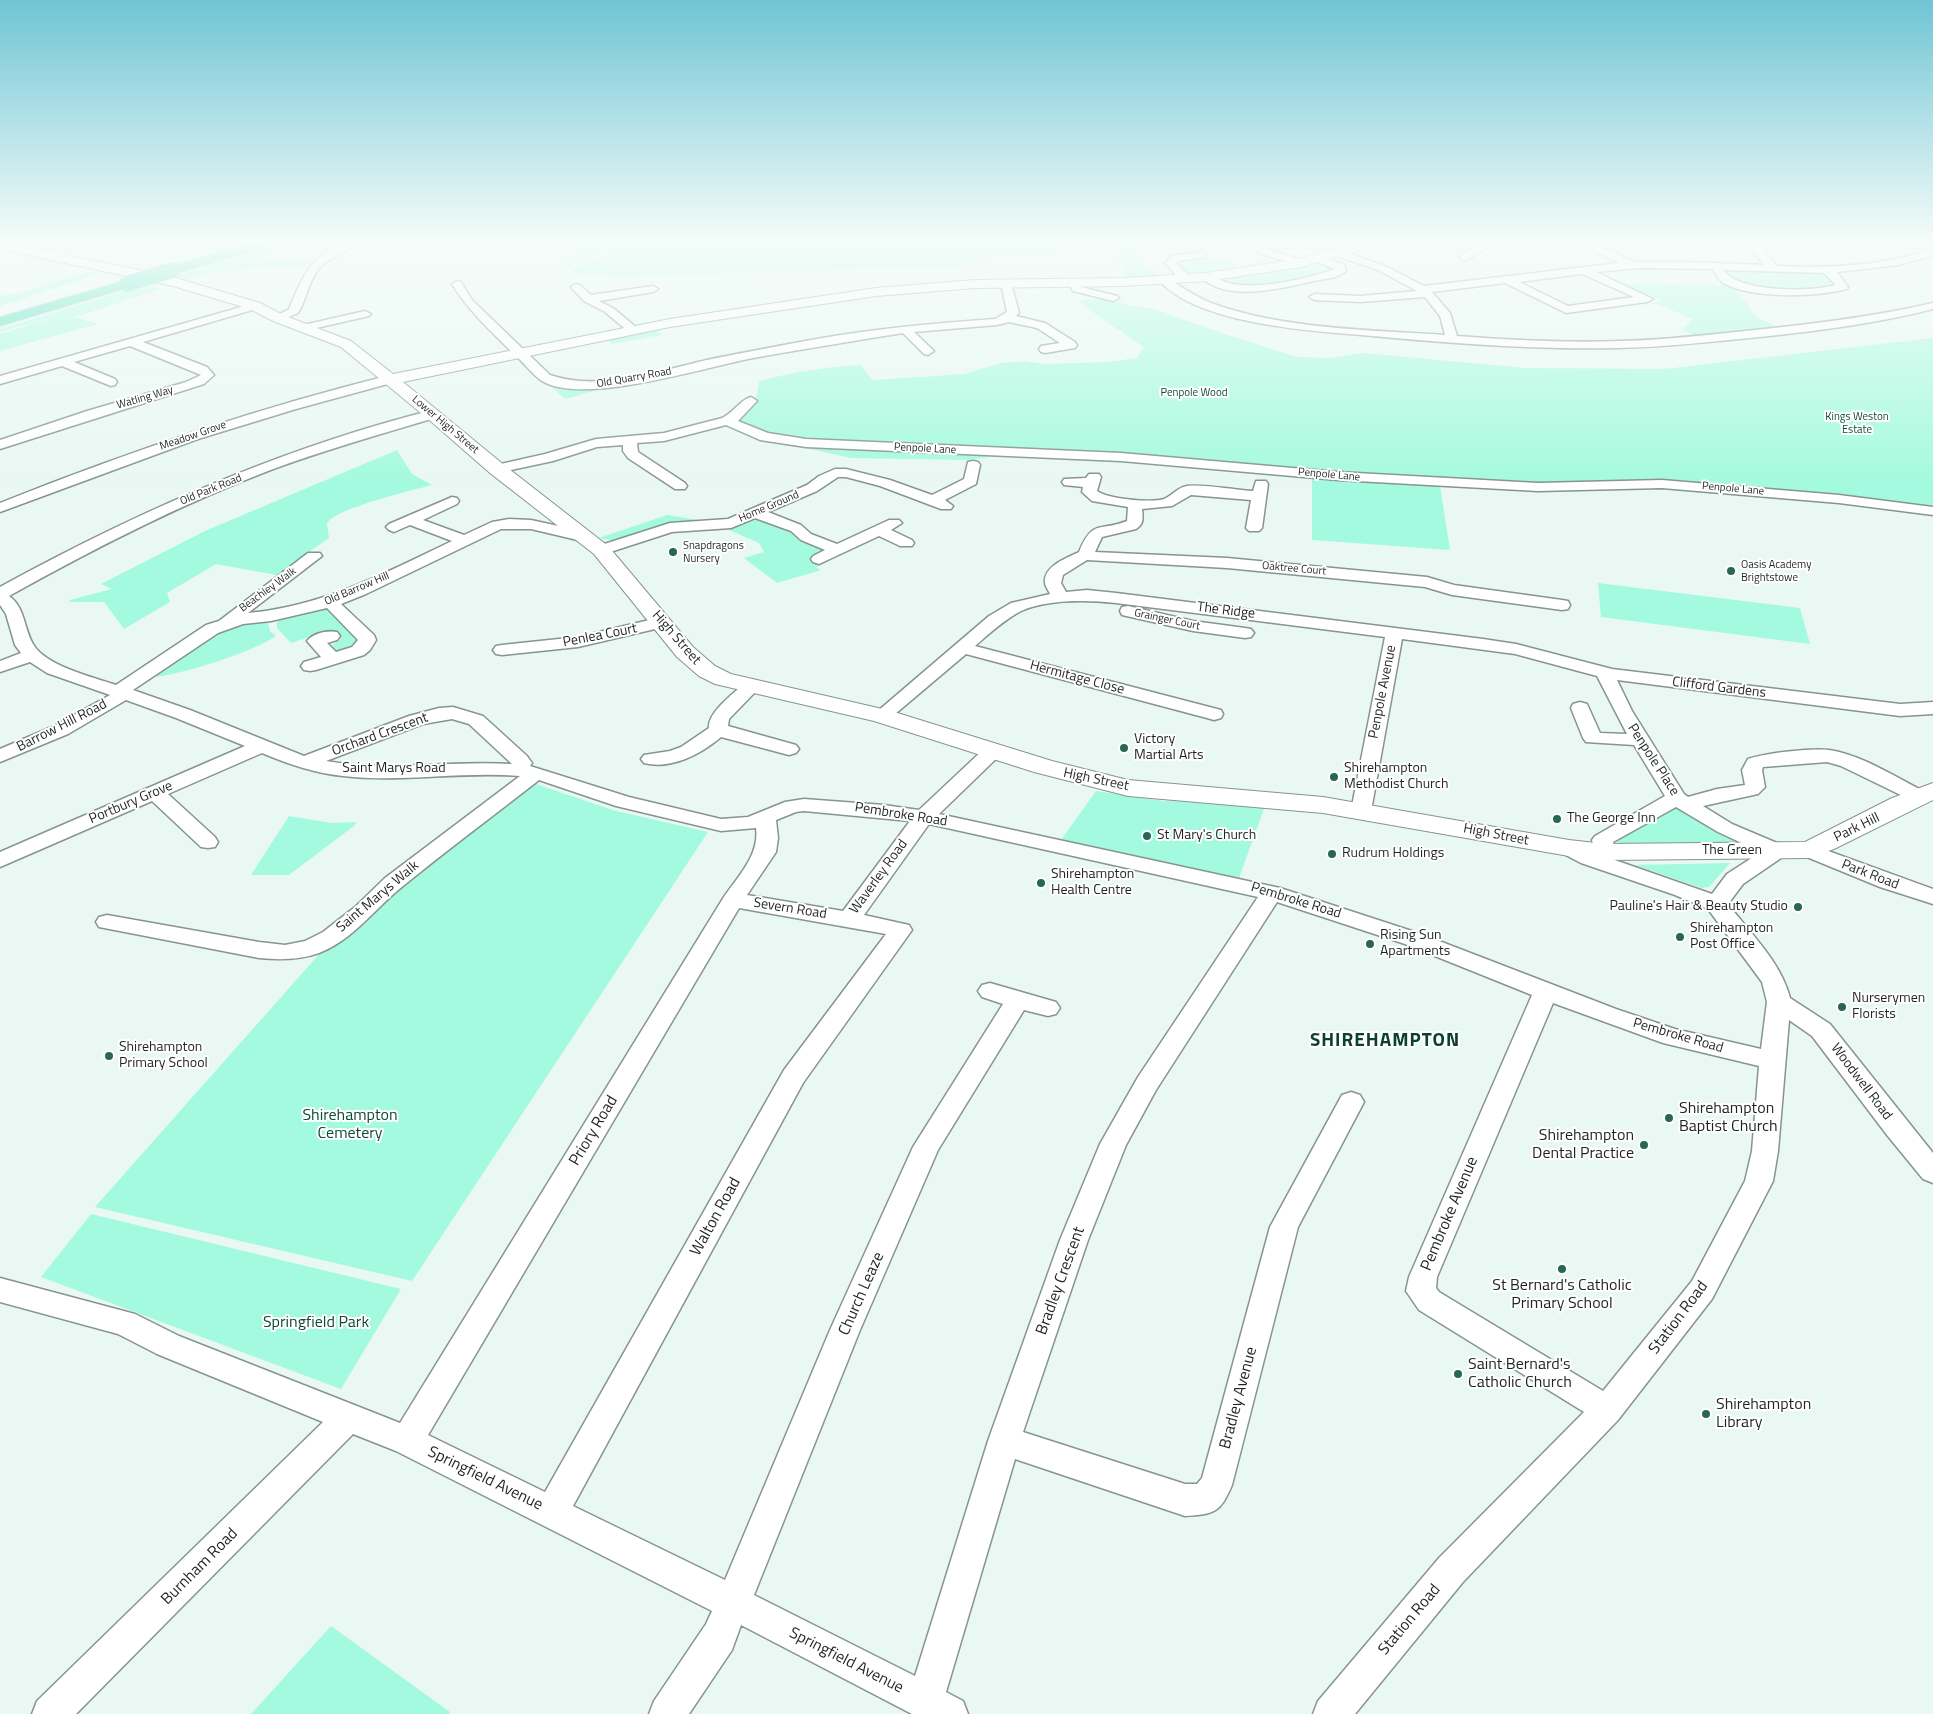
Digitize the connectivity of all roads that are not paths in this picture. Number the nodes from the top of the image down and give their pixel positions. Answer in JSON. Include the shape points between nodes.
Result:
{"nodes":[{"id":1,"x":197,"y":323,"type":"edge"},
{"id":2,"x":291,"y":323,"type":"edge"},
{"id":3,"x":326,"y":323,"type":"edge"},
{"id":4,"x":489,"y":323,"type":"edge"},
{"id":5,"x":625,"y":323,"type":"edge"},
{"id":6,"x":672,"y":323,"type":"edge"},
{"id":7,"x":990,"y":323,"type":"edge"},
{"id":8,"x":1035,"y":323,"type":"edge"},
{"id":9,"x":1289,"y":323,"type":"edge"},
{"id":10,"x":1448,"y":323,"type":"edge"},
{"id":11,"x":1845,"y":323,"type":"edge"},
{"id":12,"x":304,"y":328,"type":"junction"},
{"id":13,"x":633,"y":330,"type":"junction"},
{"id":14,"x":906,"y":330,"type":"junction"},
{"id":15,"x":1451,"y":338,"type":"junction"},
{"id":16,"x":131,"y":342,"type":"junction"},
{"id":17,"x":1045,"y":349,"type":"dead end"},
{"id":18,"x":928,"y":352,"type":"dead end"},
{"id":19,"x":518,"y":353,"type":"junction"},
{"id":20,"x":63,"y":362,"type":"junction"},
{"id":21,"x":0,"y":380,"type":"edge"},
{"id":22,"x":391,"y":380,"type":"junction"},
{"id":23,"x":111,"y":382,"type":"dead end"},
{"id":24,"x":750,"y":401,"type":"dead end"},
{"id":25,"x":433,"y":414,"type":"junction"},
{"id":26,"x":727,"y":421,"type":"junction"},
{"id":27,"x":630,"y":441,"type":"junction"},
{"id":28,"x":0,"y":445,"type":"edge"},
{"id":29,"x":974,"y":464,"type":"dead end"},
{"id":30,"x":497,"y":469,"type":"junction"},
{"id":31,"x":1261,"y":481,"type":"dead end"},
{"id":32,"x":1069,"y":482,"type":"dead end"},
{"id":33,"x":659,"y":487,"type":"dead end"},
{"id":34,"x":1258,"y":496,"type":"junction"},
{"id":35,"x":452,"y":501,"type":"dead end"},
{"id":36,"x":1135,"y":506,"type":"junction"},
{"id":37,"x":0,"y":508,"type":"edge"},
{"id":38,"x":1933,"y":511,"type":"edge"},
{"id":39,"x":756,"y":513,"type":"junction"},
{"id":40,"x":410,"y":520,"type":"junction"},
{"id":41,"x":568,"y":523,"type":"junction"},
{"id":42,"x":894,"y":523,"type":"dead end"},
{"id":43,"x":394,"y":527,"type":"dead end"},
{"id":44,"x":547,"y":527,"type":"junction"},
{"id":45,"x":1254,"y":528,"type":"dead end"},
{"id":46,"x":878,"y":530,"type":"junction"},
{"id":47,"x":464,"y":540,"type":"junction"},
{"id":48,"x":906,"y":543,"type":"dead end"},
{"id":49,"x":593,"y":544,"type":"junction"},
{"id":50,"x":838,"y":550,"type":"junction"},
{"id":51,"x":1085,"y":555,"type":"junction"},
{"id":52,"x":314,"y":556,"type":"dead end"},
{"id":53,"x":819,"y":559,"type":"dead end"},
{"id":54,"x":0,"y":596,"type":"edge"},
{"id":55,"x":1062,"y":601,"type":"junction"},
{"id":56,"x":1087,"y":601,"type":"junction"},
{"id":57,"x":330,"y":602,"type":"junction"},
{"id":58,"x":1562,"y":605,"type":"dead end"},
{"id":59,"x":662,"y":622,"type":"junction"},
{"id":60,"x":223,"y":624,"type":"junction"},
{"id":61,"x":1395,"y":632,"type":"junction"},
{"id":62,"x":1245,"y":633,"type":"dead end"},
{"id":63,"x":331,"y":636,"type":"dead end"},
{"id":64,"x":964,"y":648,"type":"junction"},
{"id":65,"x":502,"y":650,"type":"dead end"},
{"id":66,"x":32,"y":655,"type":"junction"},
{"id":67,"x":333,"y":659,"type":"junction"},
{"id":68,"x":310,"y":666,"type":"dead end"},
{"id":69,"x":0,"y":667,"type":"edge"},
{"id":70,"x":1605,"y":674,"type":"junction"},
{"id":71,"x":751,"y":686,"type":"junction"},
{"id":72,"x":121,"y":693,"type":"junction"},
{"id":73,"x":1580,"y":708,"type":"dead end"},
{"id":74,"x":1933,"y":708,"type":"edge"},
{"id":75,"x":1214,"y":714,"type":"dead end"},
{"id":76,"x":881,"y":716,"type":"junction"},
{"id":77,"x":719,"y":729,"type":"junction"},
{"id":78,"x":1641,"y":740,"type":"junction"},
{"id":79,"x":263,"y":746,"type":"junction"},
{"id":80,"x":789,"y":749,"type":"dead end"},
{"id":81,"x":994,"y":751,"type":"junction"},
{"id":82,"x":0,"y":756,"type":"edge"},
{"id":83,"x":651,"y":759,"type":"dead end"},
{"id":84,"x":304,"y":762,"type":"junction"},
{"id":85,"x":528,"y":771,"type":"junction"},
{"id":86,"x":155,"y":793,"type":"junction"},
{"id":87,"x":1925,"y":794,"type":"edge"},
{"id":88,"x":1681,"y":801,"type":"junction"},
{"id":89,"x":804,"y":805,"type":"joint"},
{"id":90,"x":1361,"y":811,"type":"junction"},
{"id":91,"x":924,"y":817,"type":"junction"},
{"id":92,"x":765,"y":818,"type":"junction"},
{"id":93,"x":208,"y":842,"type":"dead end"},
{"id":94,"x":1569,"y":848,"type":"junction"},
{"id":95,"x":1808,"y":850,"type":"junction"},
{"id":96,"x":1777,"y":851,"type":"junction"},
{"id":97,"x":1605,"y":852,"type":"junction"},
{"id":98,"x":0,"y":860,"type":"edge"},
{"id":99,"x":1272,"y":893,"type":"junction"},
{"id":100,"x":733,"y":900,"type":"junction"},
{"id":101,"x":1932,"y":900,"type":"edge"},
{"id":102,"x":1716,"y":904,"type":"junction"},
{"id":103,"x":849,"y":918,"type":"junction"},
{"id":104,"x":107,"y":922,"type":"dead end"},
{"id":105,"x":898,"y":934,"type":"joint"},
{"id":106,"x":990,"y":991,"type":"dead end"},
{"id":107,"x":1546,"y":991,"type":"junction"},
{"id":108,"x":1018,"y":1000,"type":"junction"},
{"id":109,"x":1779,"y":1002,"type":"junction"},
{"id":110,"x":1048,"y":1008,"type":"dead end"},
{"id":111,"x":1772,"y":1060,"type":"junction"},
{"id":112,"x":1351,"y":1102,"type":"dead end"},
{"id":113,"x":1933,"y":1172,"type":"edge"},
{"id":114,"x":0,"y":1290,"type":"edge"},
{"id":115,"x":1607,"y":1410,"type":"junction"},
{"id":116,"x":348,"y":1418,"type":"junction"},
{"id":117,"x":407,"y":1440,"type":"junction"},
{"id":118,"x":1004,"y":1441,"type":"junction"},
{"id":119,"x":552,"y":1512,"type":"junction"},
{"id":120,"x":734,"y":1603,"type":"junction"},
{"id":121,"x":938,"y":1708,"type":"edge"},
{"id":122,"x":50,"y":1714,"type":"edge"},
{"id":123,"x":667,"y":1714,"type":"edge"},
{"id":124,"x":1331,"y":1714,"type":"edge"}],
"edges":[{"from":1,"to":16,"type":"street"},
{"from":2,"to":12,"type":"main road","name":"Lower High Street"},
{"from":3,"to":12,"type":"street"},
{"from":4,"to":19,"type":"street","name":"Old Quarry Road"},
{"from":5,"to":13,"type":"street"},
{"from":6,"to":13,"type":"main road"},
{"from":7,"to":14,"type":"street","name":"Old Quarry Road"},
{"from":8,"to":17,"type":"street","via":[[1071,345]]},
{"from":9,"to":15,"type":"street"},
{"from":10,"to":15,"type":"street"},
{"from":11,"to":15,"type":"street","via":[[1658,343],[1567,345]]},
{"from":12,"to":22,"type":"main road","name":"Lower High Street","via":[[351,347]]},
{"from":13,"to":19,"type":"main road"},
{"from":14,"to":18,"type":"street"},
{"from":14,"to":19,"type":"street","name":"Old Quarry Road","via":[[735,358],[596,386],[549,379]]},
{"from":16,"to":20,"type":"street"},
{"from":16,"to":28,"type":"street","name":"Watling Way","via":[[208,375],[190,385]]},
{"from":19,"to":22,"type":"main road"},
{"from":20,"to":21,"type":"street"},
{"from":20,"to":23,"type":"street"},
{"from":22,"to":25,"type":"main road","name":"Lower High Street"},
{"from":22,"to":37,"type":"street","name":"Meadow Grove","via":[[229,423]]},
{"from":24,"to":26,"type":"street"},
{"from":25,"to":30,"type":"main road","name":"Lower High Street"},
{"from":25,"to":54,"type":"street","name":"Old Park Road","via":[[282,462],[180,502],[86,547]]},
{"from":26,"to":27,"type":"street","via":[[664,437]]},
{"from":26,"to":38,"type":"street","name":"Penpole Lane","via":[[766,437],[806,443],[1130,458],[1338,476],[1538,487],[1662,484],[1838,499]]},
{"from":27,"to":30,"type":"street","via":[[596,443]]},
{"from":27,"to":33,"type":"street","via":[[633,455],[678,484]]},
{"from":29,"to":39,"type":"street","name":"Home Ground","via":[[971,481],[939,503],[885,483],[841,472],[830,474],[812,488]]},
{"from":30,"to":41,"type":"main road","name":"Lower High Street"},
{"from":31,"to":34,"type":"street"},
{"from":32,"to":36,"type":"street","via":[[1093,480],[1089,492],[1096,498]]},
{"from":34,"to":36,"type":"street","via":[[1188,490],[1167,503]]},
{"from":34,"to":45,"type":"street"},
{"from":35,"to":40,"type":"street"},
{"from":36,"to":51,"type":"street","via":[[1135,523],[1098,533],[1092,538]]},
{"from":39,"to":49,"type":"street","name":"Home Ground","via":[[722,524],[670,528]]},
{"from":39,"to":50,"type":"street","via":[[796,528],[806,537]]},
{"from":40,"to":43,"type":"street"},
{"from":40,"to":47,"type":"street"},
{"from":41,"to":44,"type":"street","name":"Old Barrow Hill"},
{"from":41,"to":49,"type":"main road","name":"Lower High Street"},
{"from":42,"to":46,"type":"street"},
{"from":44,"to":47,"type":"street","name":"Old Barrow Hill","via":[[505,523]]},
{"from":44,"to":49,"type":"street","name":"Old Barrow Hill"},
{"from":46,"to":48,"type":"street"},
{"from":46,"to":50,"type":"street"},
{"from":47,"to":57,"type":"street","name":"Old Barrow Hill"},
{"from":49,"to":59,"type":"main road","name":"High Street"},
{"from":50,"to":53,"type":"street"},
{"from":51,"to":55,"type":"street","via":[[1055,573],[1053,583]]},
{"from":51,"to":58,"type":"street","name":"Oaktree Court","via":[[1227,563],[1418,581],[1452,590]]},
{"from":52,"to":60,"type":"street","name":"Beachley Walk"},
{"from":54,"to":66,"type":"street","name":"Saint Marys Road","via":[[14,614],[24,645]]},
{"from":55,"to":56,"type":"street","name":"The Ridge"},
{"from":55,"to":64,"type":"street","name":"The Ridge","via":[[1031,603],[1008,612]]},
{"from":56,"to":61,"type":"street","name":"The Ridge"},
{"from":56,"to":62,"type":"street","name":"Grainger Court","via":[[1193,626]]},
{"from":57,"to":60,"type":"street","name":"Old Barrow Hill"},
{"from":57,"to":67,"type":"street","via":[[367,640],[358,651]]},
{"from":59,"to":65,"type":"street","name":"Penlea Court","via":[[538,652]]},
{"from":59,"to":71,"type":"main road","name":"High Street","via":[[685,652],[707,671]]},
{"from":60,"to":72,"type":"street","name":"Old Barrow Hill"},
{"from":61,"to":70,"type":"street","name":"The Ridge","via":[[1502,646]]},
{"from":61,"to":90,"type":"street","name":"Penpole Avenue"},
{"from":63,"to":67,"type":"street","via":[[316,641]]},
{"from":64,"to":75,"type":"street","name":"Hermitage Close","via":[[1193,705]]},
{"from":64,"to":76,"type":"street","name":"The Ridge"},
{"from":66,"to":69,"type":"street"},
{"from":66,"to":72,"type":"street","name":"Saint Marys Road","via":[[53,669]]},
{"from":67,"to":68,"type":"street"},
{"from":70,"to":74,"type":"street","name":"Clifford Gardens","via":[[1900,710]]},
{"from":70,"to":78,"type":"street","name":"Penpole Place"},
{"from":71,"to":76,"type":"main road","name":"High Street"},
{"from":71,"to":77,"type":"street","via":[[720,717]]},
{"from":72,"to":79,"type":"street","name":"Saint Marys Road"},
{"from":72,"to":82,"type":"street","name":"Barrow Hill Road","via":[[61,730]]},
{"from":73,"to":78,"type":"street","via":[[1592,738]]},
{"from":76,"to":81,"type":"main road","name":"High Street"},
{"from":77,"to":80,"type":"street"},
{"from":77,"to":83,"type":"street","via":[[684,755]]},
{"from":78,"to":88,"type":"street","name":"Penpole Place"},
{"from":79,"to":84,"type":"street","name":"Saint Marys Road"},
{"from":79,"to":86,"type":"street","name":"Portbury Grove"},
{"from":81,"to":90,"type":"main road","name":"High Street","via":[[1073,776],[1128,788],[1283,800]]},
{"from":81,"to":91,"type":"street","name":"Waverley Road"},
{"from":84,"to":85,"type":"street","name":"Saint Marys Road","via":[[371,772],[486,768]]},
{"from":84,"to":85,"type":"street","name":"Orchard Crescent","via":[[416,720],[453,713],[476,720]]},
{"from":85,"to":92,"type":"street","name":"Saint Marys Road","via":[[623,802],[721,825],[738,825]]},
{"from":85,"to":104,"type":"street","name":"Saint Marys Walk","via":[[393,883],[363,912],[331,937],[312,946],[285,953],[259,950]]},
{"from":86,"to":93,"type":"street"},
{"from":86,"to":98,"type":"street","name":"Portbury Grove"},
{"from":87,"to":88,"type":"street","via":[[1848,762],[1814,755],[1756,763],[1752,770],[1755,787],[1751,790]]},
{"from":87,"to":95,"type":"main road","name":"Park Hill"},
{"from":88,"to":96,"type":"street","name":"Penpole Place","via":[[1725,828]]},
{"from":88,"to":97,"type":"street","via":[[1602,840]]},
{"from":89,"to":91,"type":"street","name":"Pembroke Road"},
{"from":89,"to":92,"type":"street","name":"Saint Marys Road","via":[[792,806]]},
{"from":90,"to":94,"type":"main road","name":"High Street"},
{"from":91,"to":99,"type":"street","name":"Pembroke Road"},
{"from":91,"to":103,"type":"street","name":"Waverley Road"},
{"from":92,"to":100,"type":"street","name":"Priory Road","via":[[768,838],[765,852]]},
{"from":94,"to":97,"type":"main road","name":"The Green"},
{"from":94,"to":102,"type":"street","name":"High Street"},
{"from":95,"to":96,"type":"main road","name":"Park Hill"},
{"from":95,"to":101,"type":"street","name":"Park Road"},
{"from":96,"to":97,"type":"main road","name":"The Green"},
{"from":96,"to":102,"type":"street","name":"The Green","via":[[1736,879]]},
{"from":99,"to":107,"type":"street","name":"Pembroke Road","via":[[1413,939]]},
{"from":99,"to":118,"type":"street","name":"Bradley Crescent","via":[[1148,1084],[1114,1144],[1074,1240]]},
{"from":100,"to":103,"type":"street","name":"Severn Road"},
{"from":100,"to":117,"type":"street","name":"Priory Road"},
{"from":102,"to":109,"type":"street","name":"Station Road","via":[[1768,972]]},
{"from":103,"to":105,"type":"street","name":"Severn Road","via":[[901,930]]},
{"from":105,"to":119,"type":"street","name":"Walton Road","via":[[793,1077]]},
{"from":106,"to":108,"type":"street"},
{"from":107,"to":111,"type":"street","name":"Pembroke Road","via":[[1672,1037]]},
{"from":107,"to":115,"type":"street","name":"Pembroke Avenue","via":[[1426,1268],[1422,1290],[1429,1301]]},
{"from":108,"to":110,"type":"street"},
{"from":108,"to":120,"type":"street","name":"Church Leaze","via":[[926,1147],[845,1330]]},
{"from":109,"to":111,"type":"street","name":"Station Road"},
{"from":109,"to":113,"type":"street","name":"Woodwell Road","via":[[1821,1030]]},
{"from":111,"to":115,"type":"street","name":"Station Road","via":[[1765,1151],[1759,1181],[1702,1290]]},
{"from":112,"to":118,"type":"street","name":"Bradley Avenue","via":[[1284,1227],[1216,1485],[1206,1499],[1185,1500]]},
{"from":114,"to":116,"type":"street","name":"Springfield Avenue","via":[[124,1323],[168,1345]]},
{"from":115,"to":124,"type":"street","name":"Station Road","via":[[1451,1570]]},
{"from":116,"to":117,"type":"street","name":"Springfield Avenue"},
{"from":116,"to":122,"type":"street","name":"Burnham Road"},
{"from":117,"to":119,"type":"street","name":"Springfield Avenue"},
{"from":118,"to":121,"type":"street","name":"Bradley Crescent"},
{"from":119,"to":120,"type":"street","name":"Springfield Avenue"},
{"from":120,"to":121,"type":"street","name":"Springfield Avenue"},
{"from":120,"to":123,"type":"street","name":"Church Leaze","via":[[719,1637]]}]}
